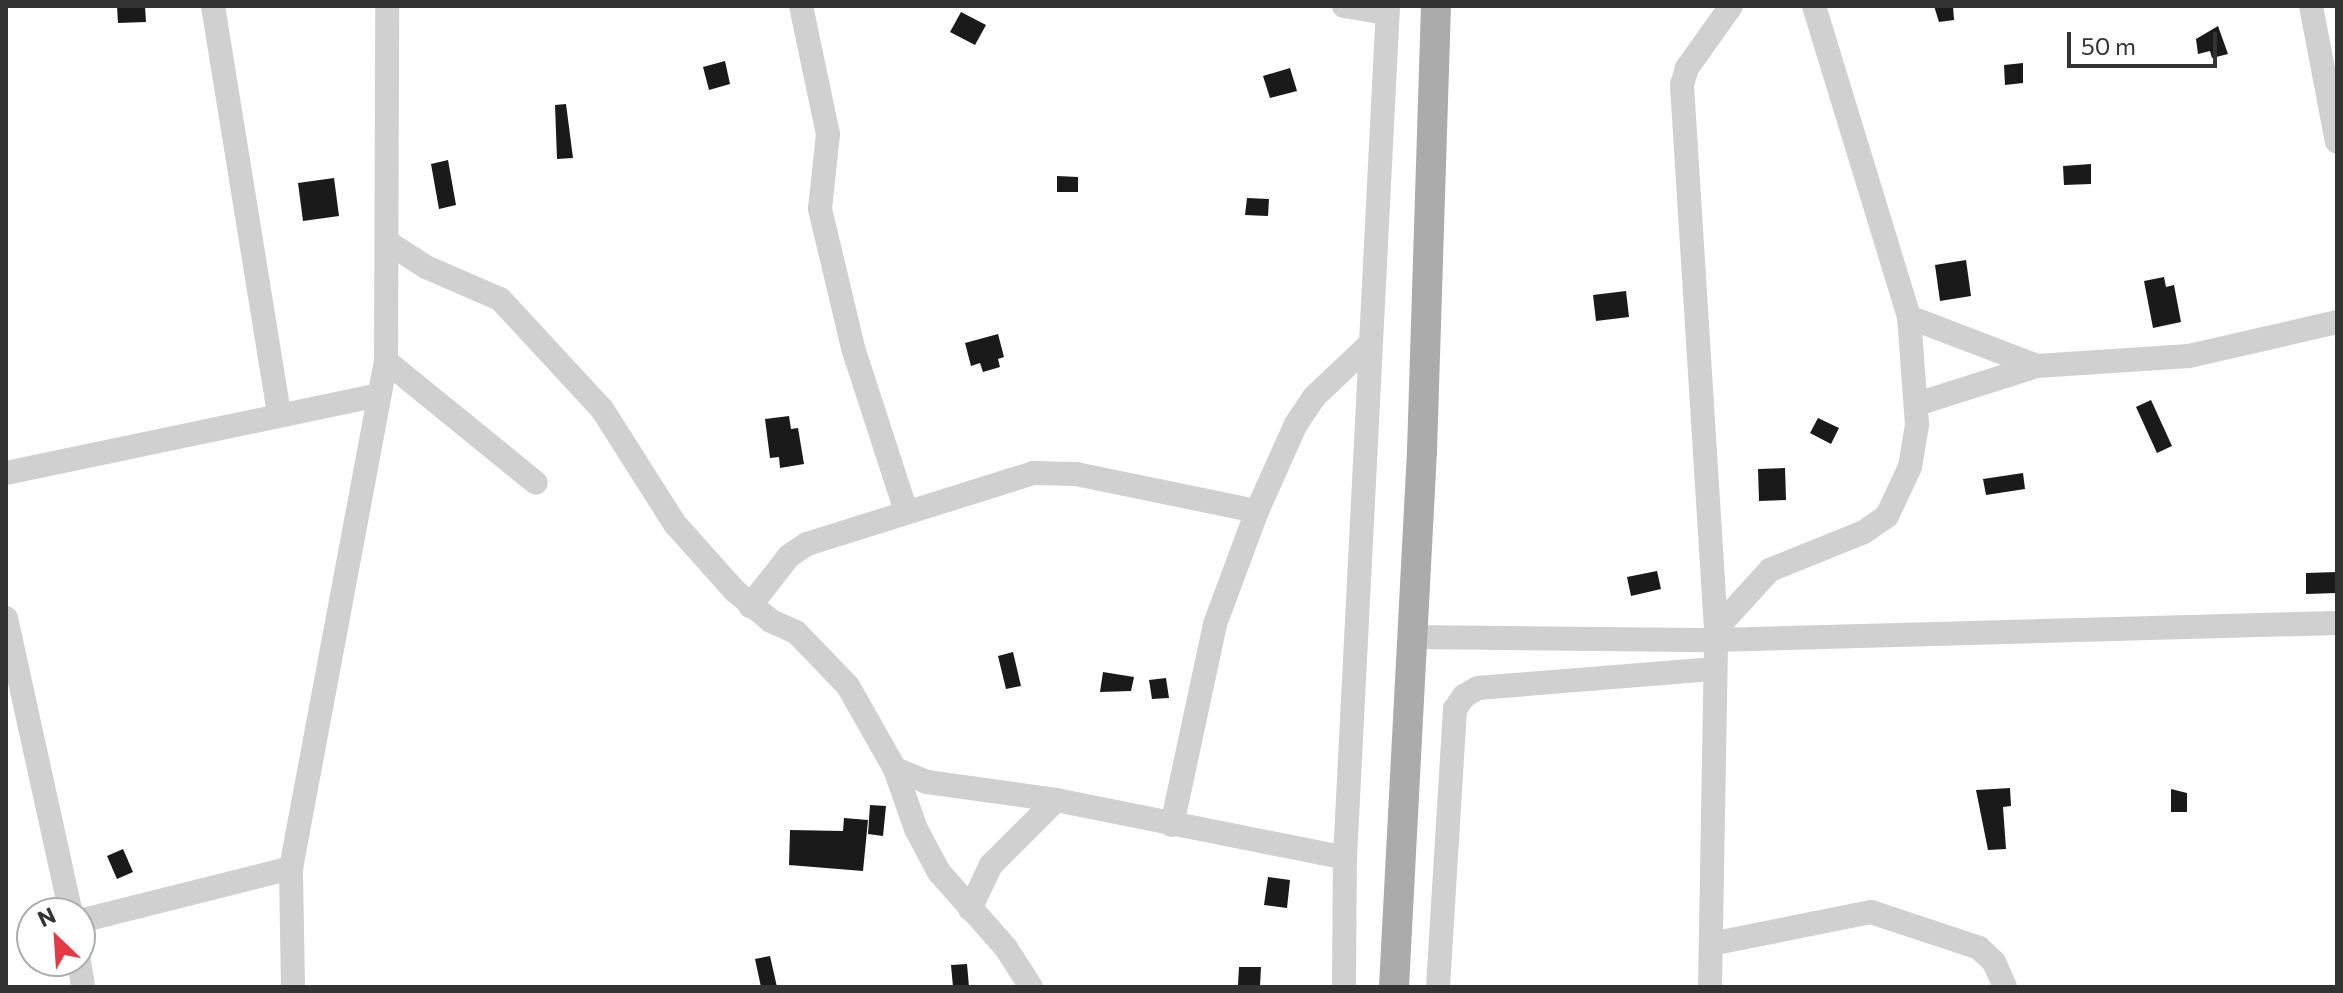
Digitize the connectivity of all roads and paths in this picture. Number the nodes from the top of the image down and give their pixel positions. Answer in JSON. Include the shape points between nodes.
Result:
{"nodes":[{"id":1,"x":213,"y":6,"type":"edge"},
{"id":2,"x":387,"y":6,"type":"edge"},
{"id":3,"x":801,"y":6,"type":"edge"},
{"id":4,"x":1344,"y":6,"type":"edge"},
{"id":5,"x":1436,"y":6,"type":"edge"},
{"id":6,"x":1731,"y":6,"type":"edge"},
{"id":7,"x":1814,"y":6,"type":"edge"},
{"id":8,"x":2311,"y":6,"type":"edge"},
{"id":9,"x":1388,"y":9,"type":"edge"},
{"id":10,"x":2337,"y":142,"type":"edge"},
{"id":11,"x":389,"y":243,"type":"junction"},
{"id":12,"x":1909,"y":317,"type":"junction"},
{"id":13,"x":2337,"y":322,"type":"edge"},
{"id":14,"x":1368,"y":346,"type":"junction"},
{"id":15,"x":386,"y":361,"type":"junction"},
{"id":16,"x":2037,"y":366,"type":"junction"},
{"id":17,"x":379,"y":395,"type":"junction"},
{"id":18,"x":1917,"y":404,"type":"junction"},
{"id":19,"x":279,"y":413,"type":"junction"},
{"id":20,"x":6,"y":473,"type":"edge"},
{"id":21,"x":536,"y":483,"type":"dead end"},
{"id":22,"x":906,"y":511,"type":"junction"},
{"id":23,"x":1257,"y":511,"type":"junction"},
{"id":24,"x":750,"y":606,"type":"junction"},
{"id":25,"x":6,"y":618,"type":"edge"},
{"id":26,"x":2337,"y":623,"type":"edge"},
{"id":27,"x":1716,"y":634,"type":"junction"},
{"id":28,"x":1414,"y":637,"type":"junction"},
{"id":29,"x":1715,"y":669,"type":"junction"},
{"id":30,"x":895,"y":769,"type":"junction"},
{"id":31,"x":1056,"y":800,"type":"junction"},
{"id":32,"x":1172,"y":825,"type":"junction"},
{"id":33,"x":1345,"y":858,"type":"junction"},
{"id":34,"x":291,"y":868,"type":"junction"},
{"id":35,"x":67,"y":897,"type":"edge"},
{"id":36,"x":970,"y":909,"type":"junction"},
{"id":37,"x":96,"y":917,"type":"edge"},
{"id":38,"x":1711,"y":944,"type":"junction"},
{"id":39,"x":293,"y":987,"type":"edge"},
{"id":40,"x":1031,"y":987,"type":"edge"},
{"id":41,"x":1344,"y":987,"type":"edge"},
{"id":42,"x":1394,"y":987,"type":"edge"},
{"id":43,"x":1438,"y":987,"type":"edge"},
{"id":44,"x":1710,"y":987,"type":"edge"},
{"id":45,"x":2005,"y":987,"type":"edge"}],
"edges":[{"from":1,"to":19,"type":"street"},
{"from":2,"to":11,"type":"street"},
{"from":3,"to":22,"type":"street","via":[[828,134],[820,209],[853,348]]},
{"from":4,"to":9,"type":"street"},
{"from":5,"to":28,"type":"main road"},
{"from":6,"to":27,"type":"street","via":[[1687,68],[1682,85]]},
{"from":7,"to":12,"type":"street"},
{"from":8,"to":10,"type":"street"},
{"from":9,"to":14,"type":"street"},
{"from":11,"to":15,"type":"street"},
{"from":11,"to":24,"type":"street","via":[[426,267],[500,299],[584,387],[675,524]]},
{"from":12,"to":16,"type":"street"},
{"from":12,"to":18,"type":"street"},
{"from":13,"to":16,"type":"street","via":[[2189,356]]},
{"from":14,"to":23,"type":"street","via":[[1314,397],[1296,424]]},
{"from":14,"to":33,"type":"street","via":[[1368,462]]},
{"from":15,"to":17,"type":"street"},
{"from":15,"to":21,"type":"street"},
{"from":16,"to":18,"type":"street"},
{"from":17,"to":19,"type":"street"},
{"from":17,"to":34,"type":"street"},
{"from":18,"to":27,"type":"street","via":[[1910,467],[1887,516],[1864,532],[1770,570]]},
{"from":19,"to":20,"type":"street"},
{"from":22,"to":23,"type":"street","via":[[1033,473],[1076,474]]},
{"from":22,"to":24,"type":"street","via":[[807,544],[789,556]]},
{"from":23,"to":32,"type":"street","via":[[1215,624]]},
{"from":24,"to":30,"type":"street","via":[[796,632],[828,663],[848,686]]},
{"from":25,"to":35,"type":"street"},
{"from":26,"to":27,"type":"street"},
{"from":27,"to":28,"type":"street"},
{"from":27,"to":29,"type":"street"},
{"from":28,"to":42,"type":"main road"},
{"from":29,"to":38,"type":"street"},
{"from":29,"to":43,"type":"street","via":[[1478,688],[1464,696],[1455,709]]},
{"from":30,"to":31,"type":"street","via":[[927,782]]},
{"from":30,"to":36,"type":"street","via":[[925,850]]},
{"from":31,"to":32,"type":"street"},
{"from":31,"to":36,"type":"street","via":[[991,865]]},
{"from":32,"to":33,"type":"street"},
{"from":33,"to":41,"type":"street"},
{"from":34,"to":37,"type":"street"},
{"from":34,"to":39,"type":"street"},
{"from":36,"to":40,"type":"street","via":[[1006,948]]},
{"from":38,"to":44,"type":"street"},
{"from":38,"to":45,"type":"street","via":[[1871,912],[1979,948],[1994,962]]}]}
